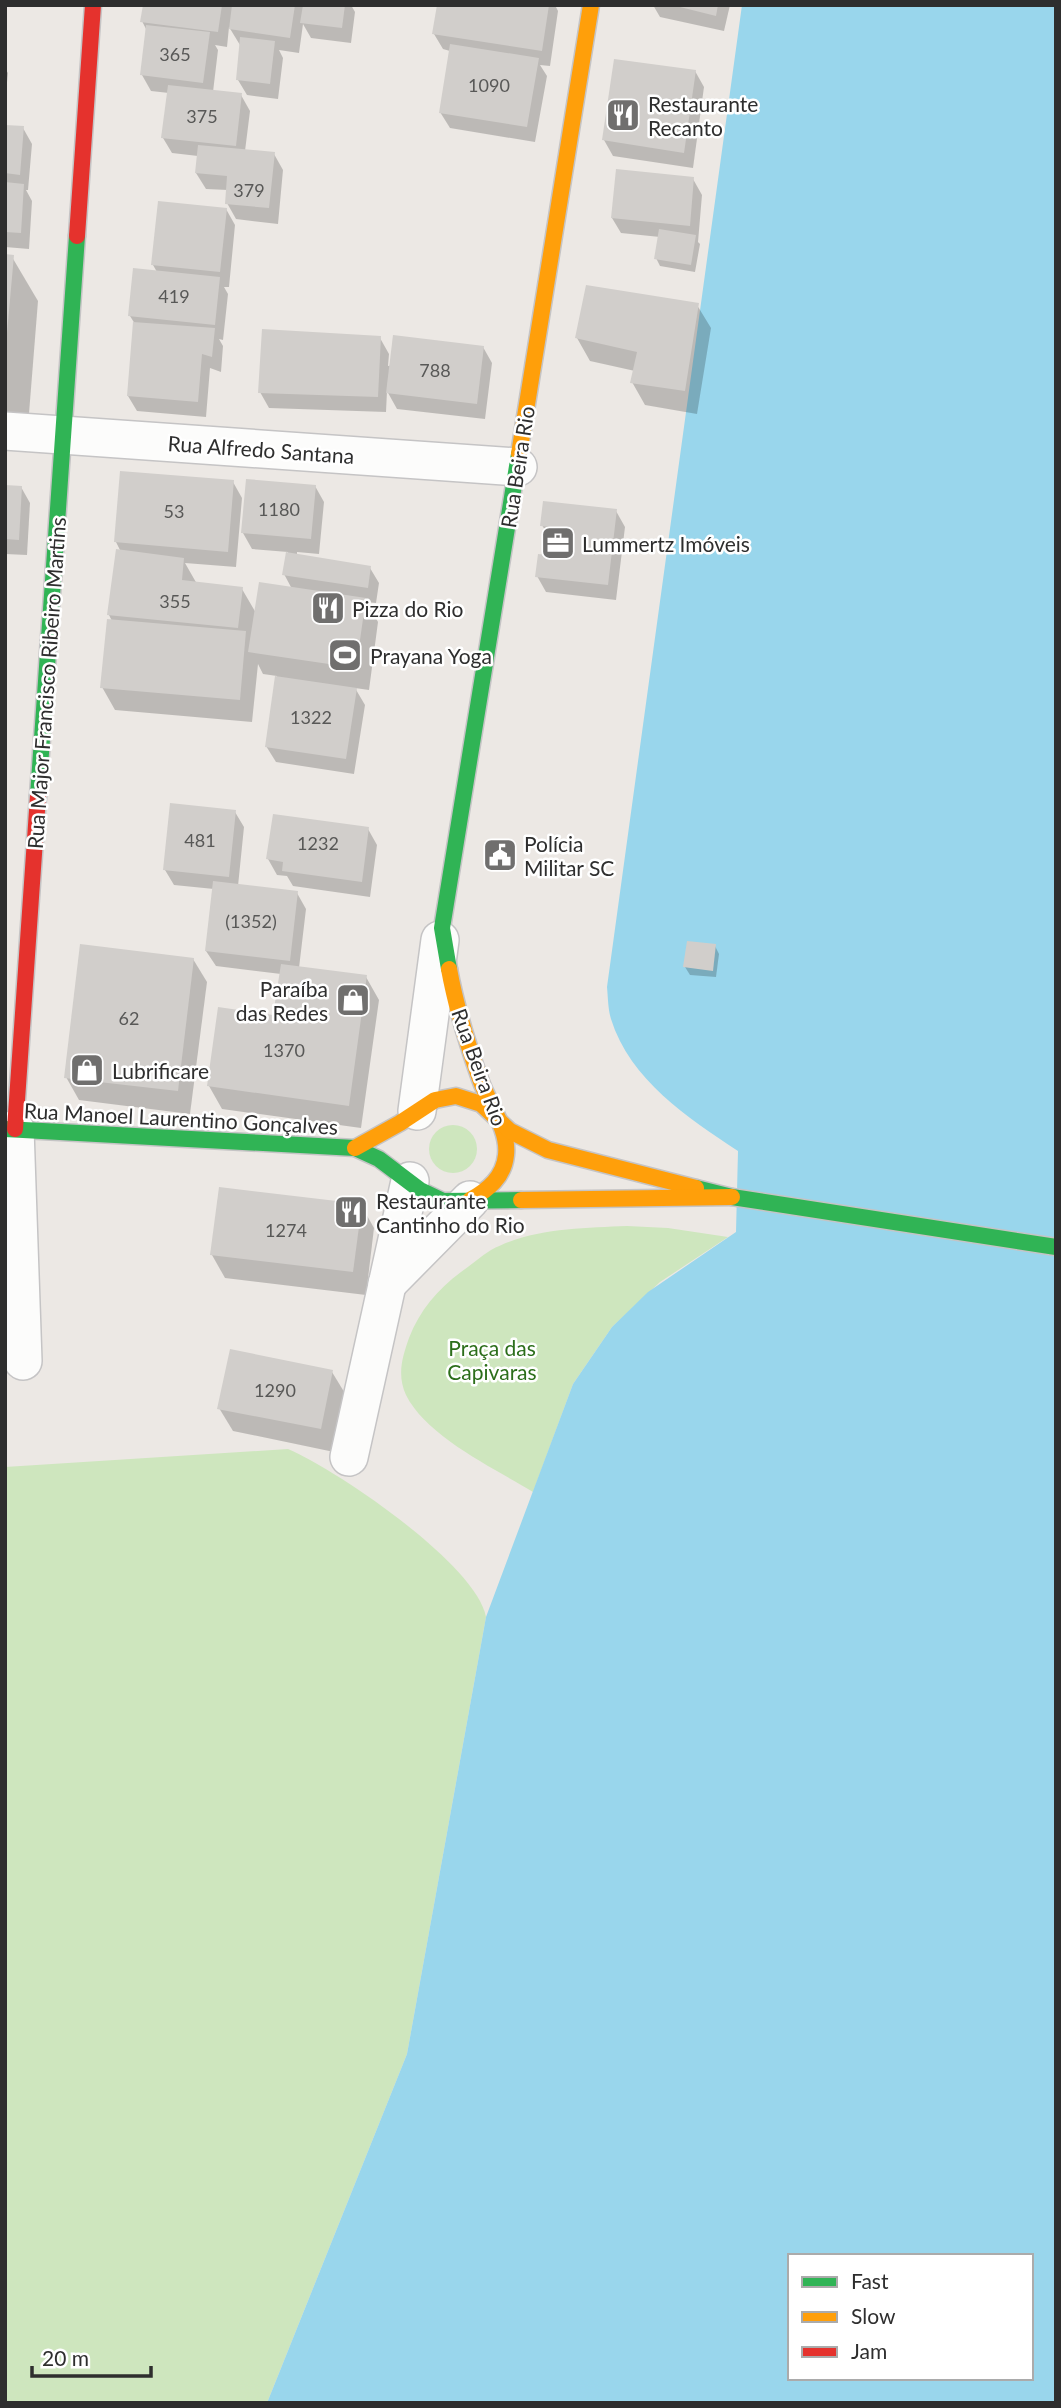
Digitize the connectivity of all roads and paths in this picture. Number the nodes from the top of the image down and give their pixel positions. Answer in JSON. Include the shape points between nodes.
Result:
{"nodes":[{"id":1,"x":93,"y":5,"type":"edge"},
{"id":2,"x":591,"y":5,"type":"edge"},
{"id":3,"x":5,"y":431,"type":"edge"},
{"id":4,"x":63,"y":435,"type":"junction"},
{"id":5,"x":517,"y":467,"type":"junction"},
{"id":6,"x":442,"y":929,"type":"junction"},
{"id":7,"x":499,"y":1123,"type":"junction"},
{"id":8,"x":10,"y":1129,"type":"edge"},
{"id":9,"x":407,"y":1147,"type":"junction"},
{"id":10,"x":355,"y":1148,"type":"junction"},
{"id":11,"x":732,"y":1198,"type":"junction"},
{"id":12,"x":470,"y":1200,"type":"junction"},
{"id":13,"x":1056,"y":1247,"type":"edge"},
{"id":14,"x":387,"y":1284,"type":"junction"},
{"id":15,"x":23,"y":1361,"type":"dead end"},
{"id":16,"x":349,"y":1457,"type":"dead end"}],
"edges":[{"from":1,"to":4,"type":"main road","name":"Rua Major Francisco Ribeiro Martins"},
{"from":2,"to":5,"type":"main road","name":"Rua Beira Rio"},
{"from":3,"to":4,"type":"street","name":"Rua Alfredo Santana"},
{"from":4,"to":5,"type":"street","name":"Rua Alfredo Santana"},
{"from":4,"to":8,"type":"main road","name":"Rua Major Francisco Ribeiro Martins"},
{"from":5,"to":6,"type":"main road","name":"Rua Beira Rio"},
{"from":6,"to":7,"type":"main road","name":"Rua Beira Rio","via":[[470,1054]]},
{"from":6,"to":9,"type":"street","name":"Rua Beira Rio"},
{"from":7,"to":9,"type":"main road","name":"Rua Manoel Laurentino Gonçalves","via":[[481,1104],[456,1096],[435,1100]]},
{"from":7,"to":11,"type":"main road","name":"Rua Manoel Laurentino Gonçalves","via":[[548,1150]]},
{"from":7,"to":12,"type":"main road","name":"Rua Beira Rio","via":[[506,1145],[502,1169],[489,1188]]},
{"from":8,"to":10,"type":"main road","name":"Rua Manoel Laurentino Gonçalves"},
{"from":8,"to":15,"type":"street","name":"Rua Major Francisco Ribeiro Martins"},
{"from":9,"to":10,"type":"main road","name":"Rua Manoel Laurentino Gonçalves"},
{"from":9,"to":10,"type":"main road","name":"Rua Manoel Laurentino Gonçalves","via":[[373,1155]]},
{"from":9,"to":12,"type":"main road","name":"Rua Manoel Laurentino Gonçalves","via":[[430,1197]]},
{"from":9,"to":14,"type":"street","name":"Rua Beira Rio"},
{"from":11,"to":12,"type":"main road","name":"Rua Manoel Laurentino Gonçalves"},
{"from":11,"to":13,"type":"main road"},
{"from":12,"to":14,"type":"street","name":"Rua Beira Rio"},
{"from":14,"to":16,"type":"street","name":"Rua Beira Rio"}]}
